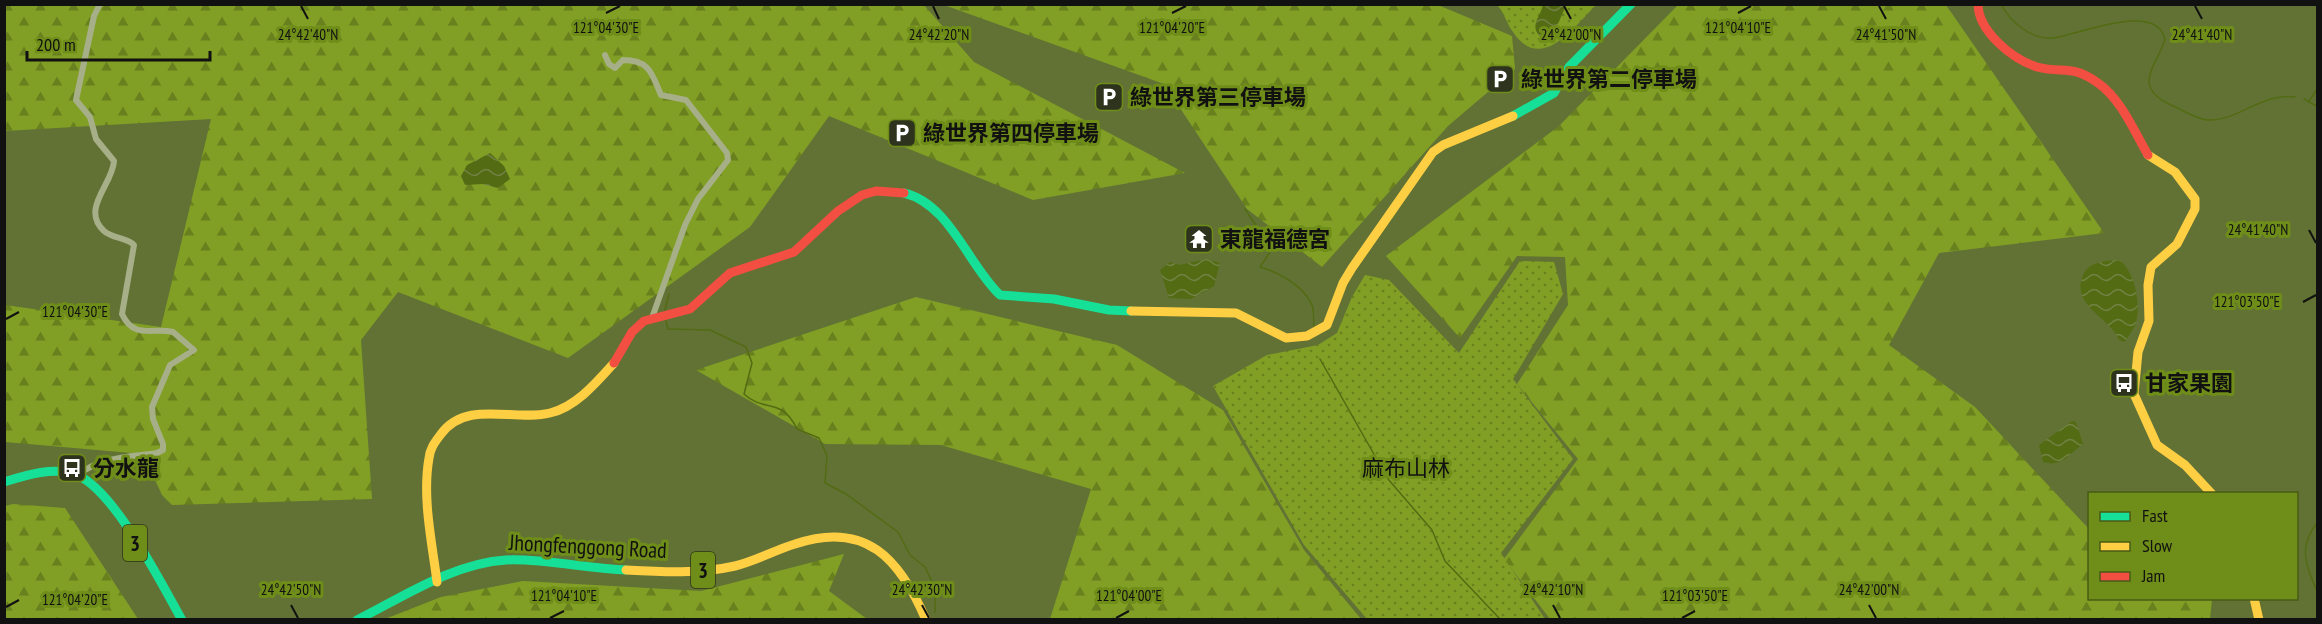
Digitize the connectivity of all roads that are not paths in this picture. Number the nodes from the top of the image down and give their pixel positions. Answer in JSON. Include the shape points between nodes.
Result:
{"nodes":[{"id":1,"x":100,"y":4,"type":"edge"},
{"id":2,"x":1631,"y":4,"type":"edge"},
{"id":3,"x":1978,"y":4,"type":"edge"},
{"id":4,"x":605,"y":55,"type":"dead end"},
{"id":5,"x":652,"y":318,"type":"junction"},
{"id":6,"x":78,"y":475,"type":"junction"},
{"id":7,"x":4,"y":482,"type":"edge"},
{"id":8,"x":2210,"y":492,"type":"edge"},
{"id":9,"x":437,"y":582,"type":"junction"},
{"id":10,"x":2254,"y":600,"type":"edge"},
{"id":11,"x":182,"y":620,"type":"edge"},
{"id":12,"x":357,"y":620,"type":"edge"},
{"id":13,"x":926,"y":620,"type":"edge"},
{"id":14,"x":2259,"y":620,"type":"edge"}],
"edges":[{"from":1,"to":6,"type":"street","via":[[76,100],[90,117],[96,139],[115,164],[98,200],[96,217],[108,235],[134,245],[122,314],[136,330],[173,332],[194,350],[170,365],[152,407],[163,450],[104,462]]},
{"from":2,"to":5,"type":"street","via":[[1569,67],[1554,93],[1433,152],[1352,268],[1328,325],[1307,336],[1286,338],[1236,313],[1110,310],[1054,299],[1000,295],[981,276],[942,216],[920,197],[894,191],[866,192],[856,197],[793,253],[741,268],[723,279],[697,305]]},
{"from":3,"to":8,"type":"street","via":[[1978,16],[1986,32],[2022,60],[2038,67],[2079,71],[2101,85],[2124,113],[2148,155],[2175,172],[2195,199],[2195,209],[2174,249],[2151,267],[2150,321],[2138,352],[2134,394],[2157,445],[2185,465]]},
{"from":4,"to":5,"type":"street","via":[[615,68],[623,60],[637,60],[649,68],[661,95],[686,100],[727,153],[728,160],[698,199],[685,225]]},
{"from":5,"to":9,"type":"street","via":[[636,327],[618,358],[565,408],[546,415],[486,411],[456,421],[444,432],[432,447],[427,476]]},
{"from":6,"to":7,"type":"street","via":[[43,473]]},
{"from":6,"to":11,"type":"street","number":"3","via":[[106,499]]},
{"from":9,"to":12,"type":"street","name":"Jhongfenggong Road","number":"3"},
{"from":9,"to":13,"type":"street","name":"Jhongfenggong Road","number":"3","via":[[483,563],[507,560],[689,571],[736,566],[802,541],[833,536],[857,540],[889,555],[906,575]]},
{"from":10,"to":14,"type":"street"}]}
